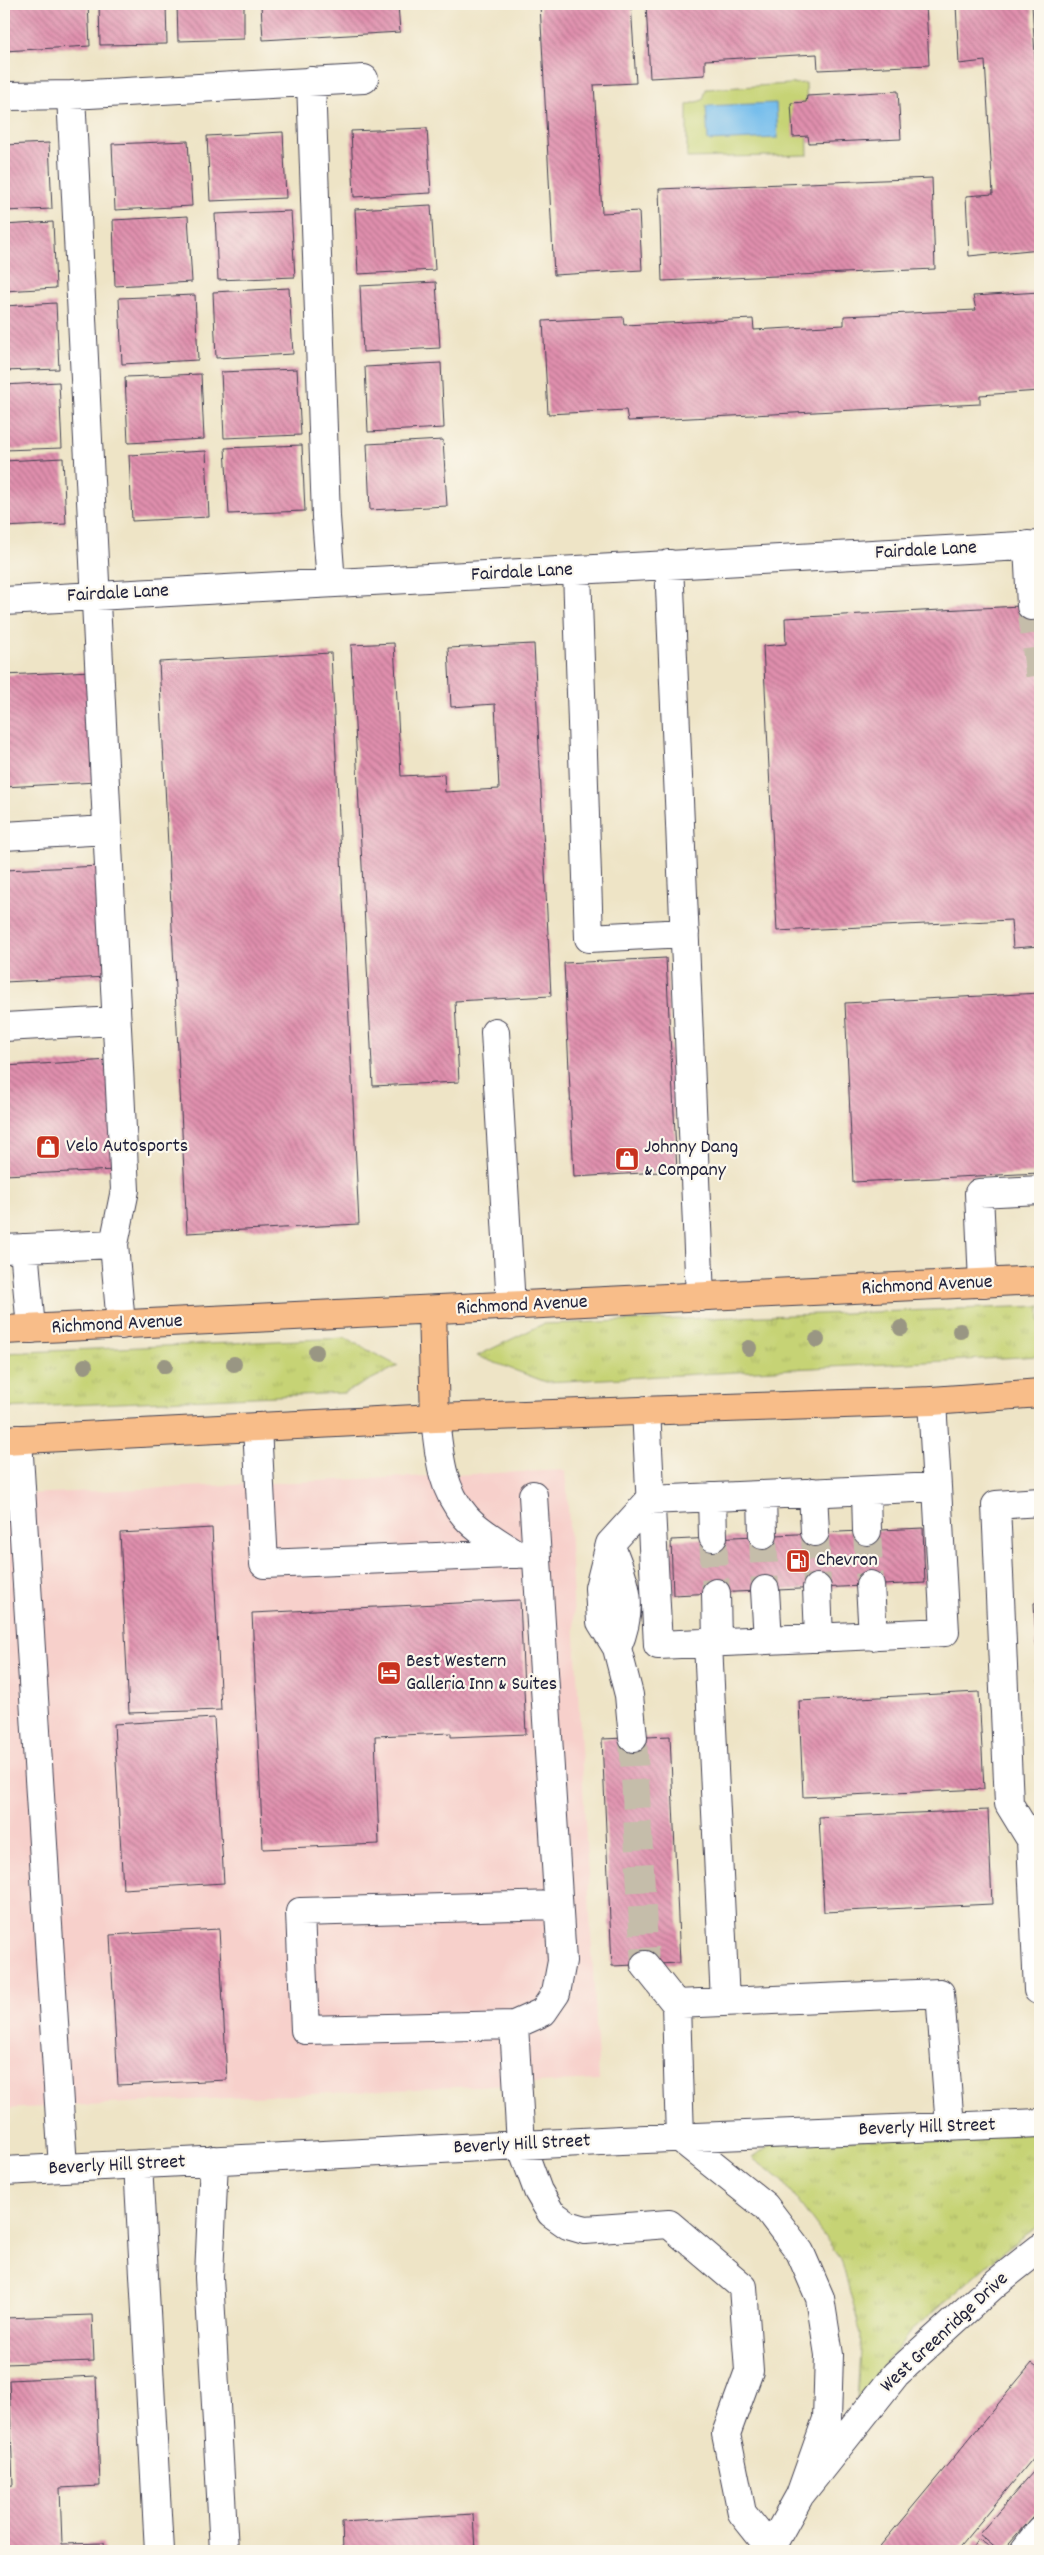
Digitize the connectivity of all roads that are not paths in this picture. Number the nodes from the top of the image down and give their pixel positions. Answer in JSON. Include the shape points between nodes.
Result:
{"nodes":[{"id":1,"x":364,"y":79,"type":"dead end"},
{"id":2,"x":311,"y":82,"type":"junction"},
{"id":3,"x":71,"y":95,"type":"junction"},
{"id":4,"x":10,"y":96,"type":"dead end"},
{"id":5,"x":1034,"y":545,"type":"edge"},
{"id":6,"x":669,"y":564,"type":"junction"},
{"id":7,"x":577,"y":570,"type":"junction"},
{"id":8,"x":331,"y":583,"type":"junction"},
{"id":9,"x":95,"y":596,"type":"junction"},
{"id":10,"x":4,"y":600,"type":"edge"},
{"id":11,"x":1031,"y":606,"type":"tunnel mouth"},
{"id":12,"x":107,"y":830,"type":"junction"},
{"id":13,"x":4,"y":836,"type":"edge"},
{"id":14,"x":684,"y":933,"type":"junction"},
{"id":15,"x":116,"y":1021,"type":"junction"},
{"id":16,"x":4,"y":1027,"type":"edge"},
{"id":17,"x":494,"y":1032,"type":"dead end"},
{"id":18,"x":1040,"y":1190,"type":"edge"},
{"id":19,"x":114,"y":1244,"type":"junction"},
{"id":20,"x":14,"y":1248,"type":"edge"},
{"id":21,"x":1040,"y":1280,"type":"edge"},
{"id":22,"x":983,"y":1283,"type":"junction"},
{"id":23,"x":700,"y":1297,"type":"junction"},
{"id":24,"x":511,"y":1306,"type":"junction"},
{"id":25,"x":432,"y":1310,"type":"junction"},
{"id":26,"x":121,"y":1324,"type":"junction"},
{"id":27,"x":31,"y":1329,"type":"junction"},
{"id":28,"x":4,"y":1330,"type":"edge"},
{"id":29,"x":1040,"y":1393,"type":"edge"},
{"id":30,"x":932,"y":1401,"type":"junction"},
{"id":31,"x":646,"y":1410,"type":"junction"},
{"id":32,"x":436,"y":1418,"type":"junction"},
{"id":33,"x":257,"y":1427,"type":"junction"},
{"id":34,"x":11,"y":1439,"type":"edge"},
{"id":35,"x":937,"y":1487,"type":"junction"},
{"id":36,"x":866,"y":1491,"type":"junction"},
{"id":37,"x":814,"y":1492,"type":"junction"},
{"id":38,"x":533,"y":1495,"type":"dead end"},
{"id":39,"x":762,"y":1495,"type":"junction"},
{"id":40,"x":712,"y":1496,"type":"junction"},
{"id":41,"x":650,"y":1500,"type":"junction"},
{"id":42,"x":1040,"y":1502,"type":"edge"},
{"id":43,"x":867,"y":1531,"type":"tunnel mouth"},
{"id":44,"x":815,"y":1532,"type":"tunnel mouth"},
{"id":45,"x":762,"y":1535,"type":"tunnel mouth"},
{"id":46,"x":713,"y":1537,"type":"tunnel mouth"},
{"id":47,"x":526,"y":1554,"type":"junction"},
{"id":48,"x":870,"y":1585,"type":"tunnel mouth"},
{"id":49,"x":817,"y":1588,"type":"tunnel mouth"},
{"id":50,"x":765,"y":1590,"type":"tunnel mouth"},
{"id":51,"x":716,"y":1593,"type":"tunnel mouth"},
{"id":52,"x":873,"y":1636,"type":"junction"},
{"id":53,"x":819,"y":1638,"type":"junction"},
{"id":54,"x":768,"y":1640,"type":"junction"},
{"id":55,"x":713,"y":1643,"type":"junction"},
{"id":56,"x":633,"y":1738,"type":"tunnel mouth"},
{"id":57,"x":557,"y":1905,"type":"junction"},
{"id":58,"x":645,"y":1965,"type":"tunnel mouth"},
{"id":59,"x":1040,"y":1990,"type":"edge"},
{"id":60,"x":725,"y":2002,"type":"junction"},
{"id":61,"x":676,"y":2004,"type":"junction"},
{"id":62,"x":514,"y":2025,"type":"junction"},
{"id":63,"x":1040,"y":2123,"type":"edge"},
{"id":64,"x":950,"y":2127,"type":"junction"},
{"id":65,"x":680,"y":2138,"type":"junction"},
{"id":66,"x":521,"y":2145,"type":"junction"},
{"id":67,"x":214,"y":2160,"type":"junction"},
{"id":68,"x":138,"y":2164,"type":"junction"},
{"id":69,"x":63,"y":2168,"type":"junction"},
{"id":70,"x":4,"y":2171,"type":"edge"},
{"id":71,"x":1040,"y":2248,"type":"edge"},
{"id":72,"x":800,"y":2495,"type":"junction"},
{"id":73,"x":1040,"y":2530,"type":"edge"},
{"id":74,"x":770,"y":2550,"type":"edge"},
{"id":75,"x":159,"y":2551,"type":"edge"},
{"id":76,"x":224,"y":2551,"type":"edge"},
{"id":77,"x":1024,"y":2551,"type":"edge"}],
"edges":[{"from":1,"to":2,"type":"street"},
{"from":2,"to":3,"type":"street"},
{"from":2,"to":8,"type":"street"},
{"from":3,"to":4,"type":"street"},
{"from":3,"to":9,"type":"street"},
{"from":5,"to":6,"type":"street","name":"Fairdale Lane"},
{"from":5,"to":11,"type":"street"},
{"from":6,"to":7,"type":"street","name":"Fairdale Lane"},
{"from":6,"to":14,"type":"street"},
{"from":7,"to":8,"type":"street","name":"Fairdale Lane"},
{"from":7,"to":14,"type":"street","via":[[588,938]]},
{"from":8,"to":9,"type":"street","name":"Fairdale Lane"},
{"from":9,"to":10,"type":"street","name":"Fairdale Lane"},
{"from":9,"to":12,"type":"street"},
{"from":12,"to":13,"type":"street"},
{"from":12,"to":15,"type":"street"},
{"from":14,"to":23,"type":"street"},
{"from":15,"to":16,"type":"street"},
{"from":15,"to":19,"type":"street","via":[[125,1190]]},
{"from":17,"to":24,"type":"street"},
{"from":18,"to":22,"type":"street","via":[[979,1193]]},
{"from":19,"to":20,"type":"street"},
{"from":19,"to":26,"type":"street"},
{"from":20,"to":27,"type":"street"},
{"from":21,"to":22,"type":"main road","name":"Richmond Avenue"},
{"from":22,"to":23,"type":"main road","name":"Richmond Avenue"},
{"from":23,"to":24,"type":"main road","name":"Richmond Avenue"},
{"from":24,"to":25,"type":"main road","name":"Richmond Avenue"},
{"from":25,"to":26,"type":"main road","name":"Richmond Avenue"},
{"from":25,"to":32,"type":"main road"},
{"from":26,"to":27,"type":"main road","name":"Richmond Avenue"},
{"from":27,"to":28,"type":"main road","name":"Richmond Avenue"},
{"from":29,"to":30,"type":"main road"},
{"from":30,"to":31,"type":"main road"},
{"from":30,"to":35,"type":"street"},
{"from":31,"to":32,"type":"main road"},
{"from":31,"to":41,"type":"street"},
{"from":32,"to":33,"type":"main road"},
{"from":32,"to":47,"type":"street","via":[[441,1471],[452,1498],[467,1518]]},
{"from":33,"to":34,"type":"main road"},
{"from":33,"to":47,"type":"street","via":[[264,1564]]},
{"from":34,"to":69,"type":"street"},
{"from":35,"to":36,"type":"street"},
{"from":35,"to":52,"type":"street","via":[[945,1632]]},
{"from":36,"to":37,"type":"street"},
{"from":36,"to":43,"type":"street"},
{"from":37,"to":39,"type":"street"},
{"from":37,"to":44,"type":"street"},
{"from":38,"to":47,"type":"street"},
{"from":39,"to":40,"type":"street"},
{"from":39,"to":45,"type":"street"},
{"from":40,"to":41,"type":"street"},
{"from":40,"to":46,"type":"street"},
{"from":41,"to":55,"type":"street","via":[[658,1645]]},
{"from":41,"to":56,"type":"street","via":[[610,1544],[626,1584],[627,1624],[617,1648],[629,1695]]},
{"from":42,"to":59,"type":"street","via":[[996,1505],[1009,1804],[1031,1840]]},
{"from":47,"to":57,"type":"street"},
{"from":48,"to":52,"type":"street"},
{"from":49,"to":53,"type":"street"},
{"from":50,"to":54,"type":"street"},
{"from":51,"to":55,"type":"street"},
{"from":52,"to":53,"type":"street"},
{"from":53,"to":54,"type":"street"},
{"from":54,"to":55,"type":"street"},
{"from":55,"to":60,"type":"street"},
{"from":57,"to":62,"type":"street","via":[[562,1961],[556,1994],[543,2012]]},
{"from":57,"to":62,"type":"street","via":[[300,1912],[305,2030]]},
{"from":58,"to":61,"type":"street"},
{"from":60,"to":61,"type":"street"},
{"from":60,"to":64,"type":"street","via":[[940,1993]]},
{"from":61,"to":65,"type":"street"},
{"from":62,"to":66,"type":"street"},
{"from":63,"to":64,"type":"street","name":"Beverly Hill Street"},
{"from":64,"to":65,"type":"street","name":"Beverly Hill Street"},
{"from":65,"to":66,"type":"street","name":"Beverly Hill Street"},
{"from":65,"to":72,"type":"street","name":"West Greenridge Drive","via":[[765,2206],[800,2252],[820,2298],[829,2355],[827,2420]]},
{"from":66,"to":67,"type":"street","name":"Beverly Hill Street"},
{"from":66,"to":74,"type":"street","via":[[538,2191],[551,2213],[568,2225],[585,2230],[669,2224],[743,2287],[749,2371],[726,2434],[742,2514]]},
{"from":67,"to":68,"type":"street","name":"Beverly Hill Street"},
{"from":67,"to":76,"type":"street","via":[[209,2277]]},
{"from":68,"to":69,"type":"street","name":"Beverly Hill Street"},
{"from":68,"to":75,"type":"street"},
{"from":69,"to":70,"type":"street","name":"Beverly Hill Street"},
{"from":71,"to":72,"type":"street","name":"West Greenridge Drive","via":[[996,2282],[896,2374]]},
{"from":72,"to":74,"type":"street","name":"West Greenridge Drive"},
{"from":73,"to":77,"type":"street"}]}
